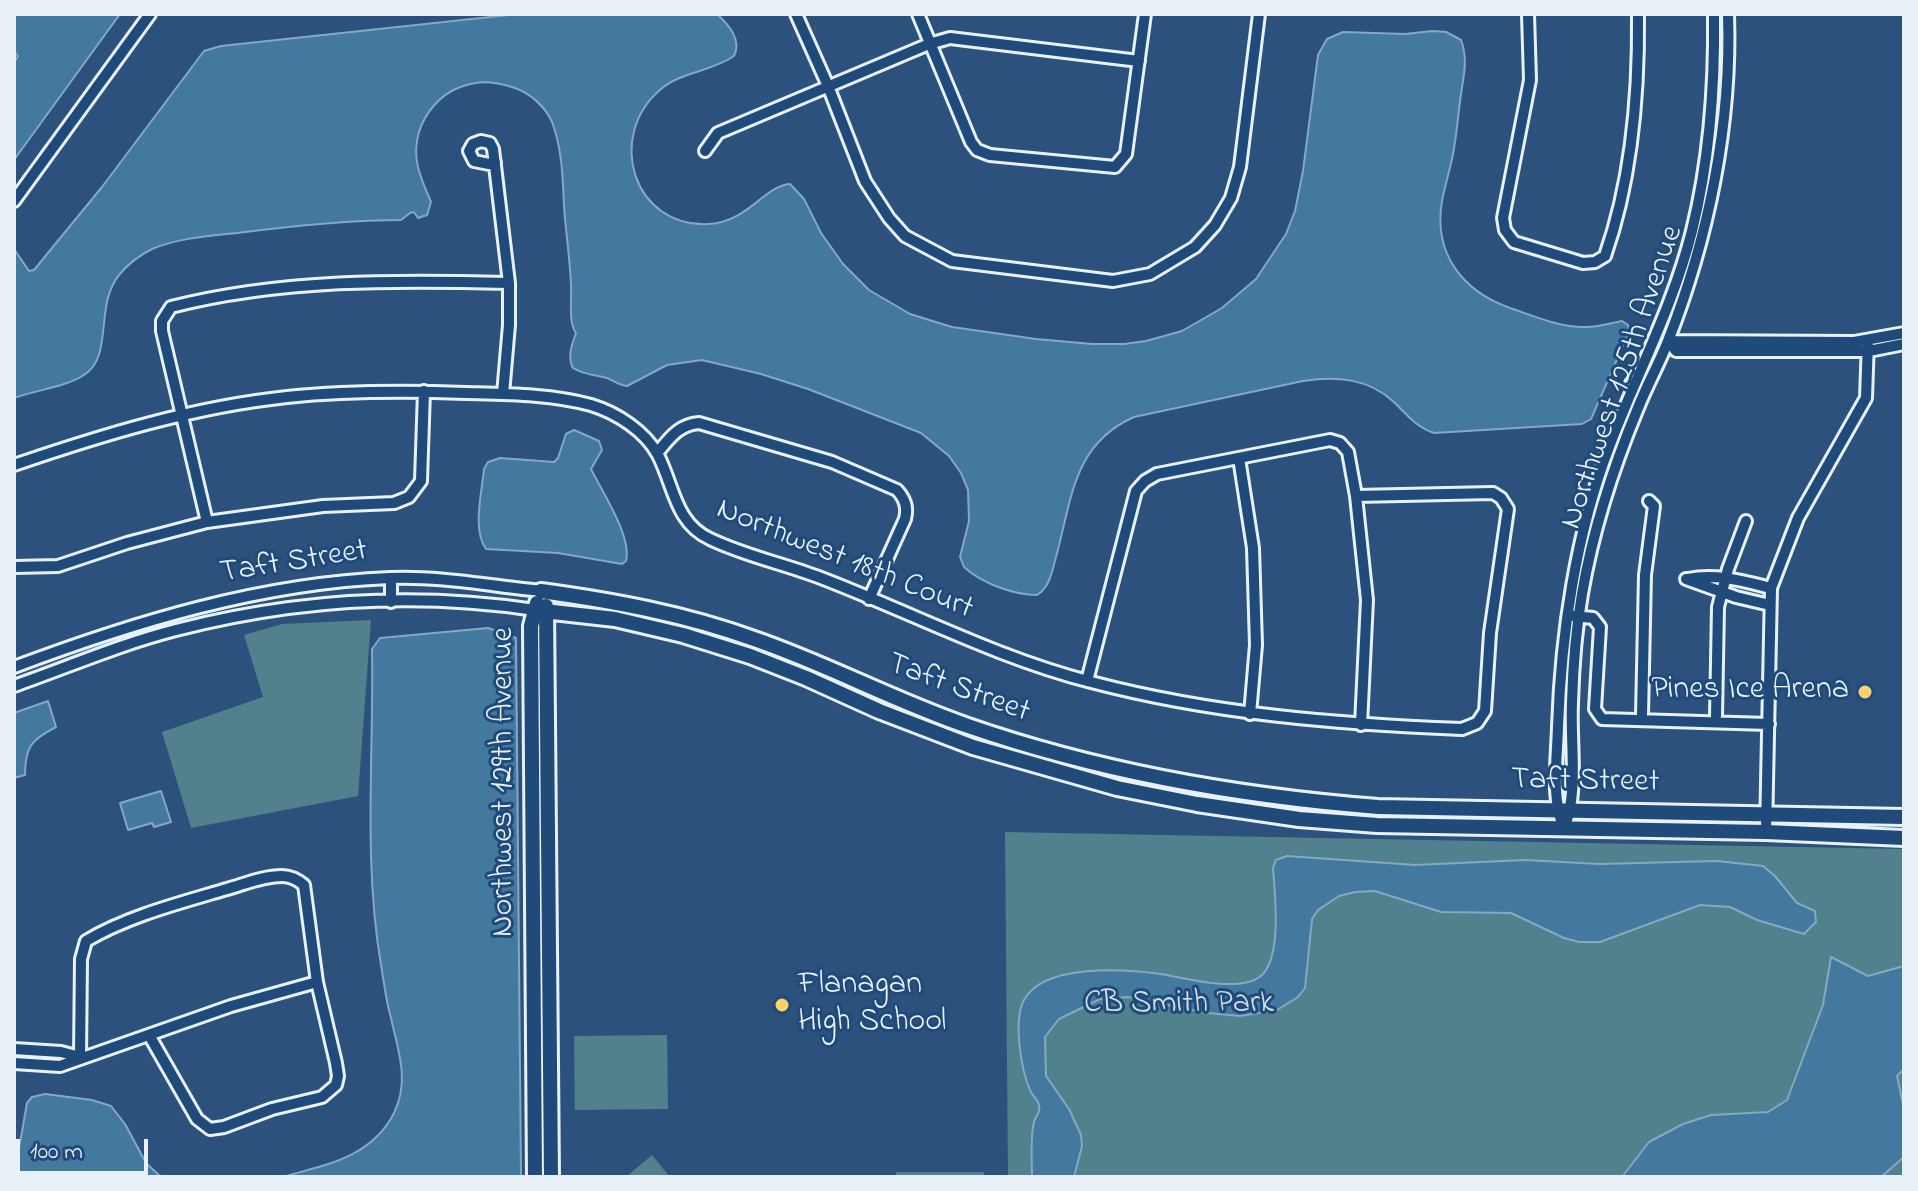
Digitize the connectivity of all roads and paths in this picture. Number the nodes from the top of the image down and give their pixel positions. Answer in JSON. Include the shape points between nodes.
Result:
{"nodes":[{"id":1,"x":150,"y":14,"type":"edge"},
{"id":2,"x":796,"y":14,"type":"edge"},
{"id":3,"x":918,"y":14,"type":"edge"},
{"id":4,"x":1145,"y":14,"type":"edge"},
{"id":5,"x":1259,"y":14,"type":"edge"},
{"id":6,"x":1528,"y":14,"type":"edge"},
{"id":7,"x":1638,"y":14,"type":"edge"},
{"id":8,"x":1714,"y":14,"type":"edge"},
{"id":9,"x":1728,"y":14,"type":"edge"},
{"id":10,"x":929,"y":44,"type":"junction"},
{"id":11,"x":1139,"y":61,"type":"junction"},
{"id":12,"x":828,"y":86,"type":"junction"},
{"id":13,"x":705,"y":151,"type":"dead end"},
{"id":14,"x":495,"y":162,"type":"dead end"},
{"id":15,"x":14,"y":201,"type":"edge"},
{"id":16,"x":509,"y":283,"type":"junction"},
{"id":17,"x":1904,"y":333,"type":"edge"},
{"id":18,"x":1668,"y":341,"type":"junction"},
{"id":19,"x":1904,"y":344,"type":"edge"},
{"id":20,"x":1868,"y":346,"type":"junction"},
{"id":21,"x":424,"y":391,"type":"junction"},
{"id":22,"x":503,"y":394,"type":"junction"},
{"id":23,"x":182,"y":415,"type":"junction"},
{"id":24,"x":657,"y":453,"type":"junction"},
{"id":25,"x":1239,"y":458,"type":"junction"},
{"id":26,"x":14,"y":465,"type":"edge"},
{"id":27,"x":1356,"y":496,"type":"junction"},
{"id":28,"x":1649,"y":501,"type":"dead end"},
{"id":29,"x":1746,"y":521,"type":"dead end"},
{"id":30,"x":207,"y":522,"type":"junction"},
{"id":31,"x":15,"y":567,"type":"edge"},
{"id":32,"x":1727,"y":577,"type":"junction"},
{"id":33,"x":391,"y":578,"type":"junction"},
{"id":34,"x":1771,"y":588,"type":"junction"},
{"id":35,"x":541,"y":591,"type":"junction"},
{"id":36,"x":1721,"y":592,"type":"junction"},
{"id":37,"x":869,"y":599,"type":"junction"},
{"id":38,"x":391,"y":602,"type":"junction"},
{"id":39,"x":221,"y":603,"type":"junction"},
{"id":40,"x":1770,"y":605,"type":"junction"},
{"id":41,"x":541,"y":611,"type":"junction"},
{"id":42,"x":1568,"y":615,"type":"junction"},
{"id":43,"x":1580,"y":616,"type":"junction"},
{"id":44,"x":225,"y":619,"type":"junction"},
{"id":45,"x":93,"y":638,"type":"junction"},
{"id":46,"x":99,"y":655,"type":"junction"},
{"id":47,"x":813,"y":662,"type":"junction"},
{"id":48,"x":14,"y":667,"type":"edge"},
{"id":49,"x":806,"y":678,"type":"junction"},
{"id":50,"x":1087,"y":681,"type":"junction"},
{"id":51,"x":14,"y":686,"type":"edge"},
{"id":52,"x":1250,"y":714,"type":"junction"},
{"id":53,"x":1642,"y":715,"type":"dead end"},
{"id":54,"x":1716,"y":716,"type":"dead end"},
{"id":55,"x":1769,"y":724,"type":"junction"},
{"id":56,"x":1361,"y":725,"type":"junction"},
{"id":57,"x":1564,"y":810,"type":"junction"},
{"id":58,"x":1767,"y":814,"type":"junction"},
{"id":59,"x":1904,"y":817,"type":"edge"},
{"id":60,"x":1564,"y":829,"type":"junction"},
{"id":61,"x":1766,"y":832,"type":"junction"},
{"id":62,"x":1904,"y":838,"type":"edge"},
{"id":63,"x":317,"y":982,"type":"junction"},
{"id":64,"x":551,"y":1015,"type":"junction"},
{"id":65,"x":535,"y":1027,"type":"junction"},
{"id":66,"x":149,"y":1035,"type":"junction"},
{"id":67,"x":14,"y":1049,"type":"edge"},
{"id":68,"x":80,"y":1057,"type":"junction"},
{"id":69,"x":14,"y":1063,"type":"edge"},
{"id":70,"x":535,"y":1177,"type":"edge"},
{"id":71,"x":551,"y":1177,"type":"edge"}],
"edges":[{"from":1,"to":15,"type":"street"},
{"from":2,"to":12,"type":"street"},
{"from":3,"to":10,"type":"street"},
{"from":4,"to":11,"type":"street"},
{"from":5,"to":12,"type":"street","via":[[1240,167],[1231,198],[1195,247],[1150,274],[1113,281],[952,261],[905,236],[865,181]]},
{"from":6,"to":7,"type":"street","via":[[1530,80],[1505,230],[1514,242],[1583,263],[1605,256],[1622,191],[1637,96]]},
{"from":8,"to":42,"type":"street","name":"Northwest 125th Avenue","via":[[1708,127],[1692,231],[1656,338],[1593,491]]},
{"from":9,"to":18,"type":"street","name":"Northwest 125th Avenue","via":[[1723,128],[1714,178]]},
{"from":10,"to":11,"type":"street","via":[[950,38]]},
{"from":10,"to":11,"type":"street","via":[[977,150],[1115,167],[1126,154]]},
{"from":10,"to":12,"type":"street"},
{"from":12,"to":13,"type":"street","via":[[718,133]]},
{"from":14,"to":16,"type":"street"},
{"from":16,"to":22,"type":"street"},
{"from":16,"to":23,"type":"street","via":[[393,280],[290,287],[171,307],[162,321]]},
{"from":17,"to":20,"type":"street"},
{"from":18,"to":20,"type":"street","via":[[1676,351]]},
{"from":18,"to":43,"type":"street","name":"Northwest 125th Avenue","via":[[1608,487]]},
{"from":19,"to":20,"type":"street"},
{"from":20,"to":34,"type":"street","via":[[1866,398],[1798,518]]},
{"from":21,"to":22,"type":"street","name":"Northwest 18th Court"},
{"from":21,"to":23,"type":"street","name":"Northwest 18th Court","via":[[285,397]]},
{"from":21,"to":30,"type":"street","via":[[421,481],[409,497],[394,503],[323,506]]},
{"from":22,"to":24,"type":"street","name":"Northwest 18th Court","via":[[592,405],[636,429]]},
{"from":23,"to":26,"type":"street","name":"Northwest 18th Court"},
{"from":23,"to":30,"type":"street"},
{"from":24,"to":37,"type":"street","name":"Northwest 18th Court","via":[[681,514],[707,538]]},
{"from":24,"to":37,"type":"street","via":[[677,430],[699,423],[832,462],[897,490],[904,498],[905,519]]},
{"from":25,"to":27,"type":"street","via":[[1317,441],[1340,443],[1348,452]]},
{"from":25,"to":50,"type":"street","via":[[1157,474],[1136,491]]},
{"from":25,"to":52,"type":"street","via":[[1253,548],[1256,645]]},
{"from":27,"to":56,"type":"street","via":[[1367,600]]},
{"from":27,"to":56,"type":"street","name":"Northwest 18th Court","via":[[1483,492],[1501,498],[1508,509],[1485,711],[1477,723],[1462,729]]},
{"from":28,"to":53,"type":"street","via":[[1654,506],[1645,575]]},
{"from":29,"to":32,"type":"street"},
{"from":30,"to":31,"type":"street","via":[[58,566]]},
{"from":32,"to":34,"type":"street"},
{"from":32,"to":36,"type":"street"},
{"from":32,"to":36,"type":"street","via":[[1686,579]]},
{"from":33,"to":35,"type":"street","name":"Taft Street"},
{"from":33,"to":38,"type":"street"},
{"from":33,"to":39,"type":"street","name":"Taft Street","via":[[316,584]]},
{"from":34,"to":40,"type":"street"},
{"from":35,"to":41,"type":"street","name":"Northwest 129th Avenue"},
{"from":35,"to":47,"type":"street","name":"Taft Street","via":[[689,617]]},
{"from":36,"to":40,"type":"street"},
{"from":36,"to":54,"type":"street"},
{"from":37,"to":50,"type":"street","name":"Northwest 18th Court"},
{"from":38,"to":41,"type":"street","name":"Taft Street","via":[[486,603]]},
{"from":38,"to":44,"type":"street","name":"Taft Street","via":[[324,604]]},
{"from":39,"to":44,"type":"street"},
{"from":39,"to":45,"type":"street","name":"Taft Street"},
{"from":40,"to":55,"type":"street"},
{"from":41,"to":49,"type":"street","name":"Taft Street","via":[[615,619],[683,635]]},
{"from":41,"to":64,"type":"street","name":"Northwest 129th Avenue"},
{"from":41,"to":65,"type":"street","name":"Northwest 129th Avenue","via":[[531,626]]},
{"from":42,"to":43,"type":"street"},
{"from":42,"to":57,"type":"street","name":"Northwest 125th Avenue","via":[[1559,701]]},
{"from":43,"to":55,"type":"street","via":[[1593,618],[1600,627],[1595,709],[1602,719]]},
{"from":43,"to":57,"type":"street","name":"Northwest 125th Avenue"},
{"from":44,"to":46,"type":"street","name":"Taft Street"},
{"from":45,"to":46,"type":"street"},
{"from":45,"to":48,"type":"street","name":"Taft Street"},
{"from":46,"to":51,"type":"street","name":"Taft Street"},
{"from":47,"to":49,"type":"street"},
{"from":47,"to":57,"type":"street","name":"Taft Street","via":[[898,700],[1017,742],[1200,787],[1378,807]]},
{"from":49,"to":60,"type":"street","name":"Taft Street","via":[[973,747],[1146,794],[1299,819]]},
{"from":50,"to":52,"type":"street","name":"Northwest 18th Court"},
{"from":52,"to":56,"type":"street","name":"Northwest 18th Court"},
{"from":55,"to":58,"type":"street"},
{"from":57,"to":58,"type":"street","name":"Taft Street"},
{"from":57,"to":60,"type":"street","name":"Northwest 125th Avenue"},
{"from":58,"to":59,"type":"street","name":"Taft Street"},
{"from":58,"to":61,"type":"street"},
{"from":60,"to":61,"type":"street","name":"Taft Street"},
{"from":61,"to":62,"type":"street","name":"Taft Street"},
{"from":63,"to":66,"type":"street"},
{"from":63,"to":66,"type":"street","via":[[336,1063],[336,1085],[322,1097],[210,1129],[197,1119]]},
{"from":63,"to":68,"type":"street","via":[[307,896],[297,879],[266,878],[196,898],[86,941],[81,959]]},
{"from":64,"to":65,"type":"street"},
{"from":64,"to":71,"type":"street","name":"Northwest 129th Avenue"},
{"from":65,"to":70,"type":"street","name":"Northwest 129th Avenue"},
{"from":66,"to":68,"type":"street"},
{"from":67,"to":68,"type":"street"},
{"from":68,"to":69,"type":"street","via":[[60,1066]]}]}
